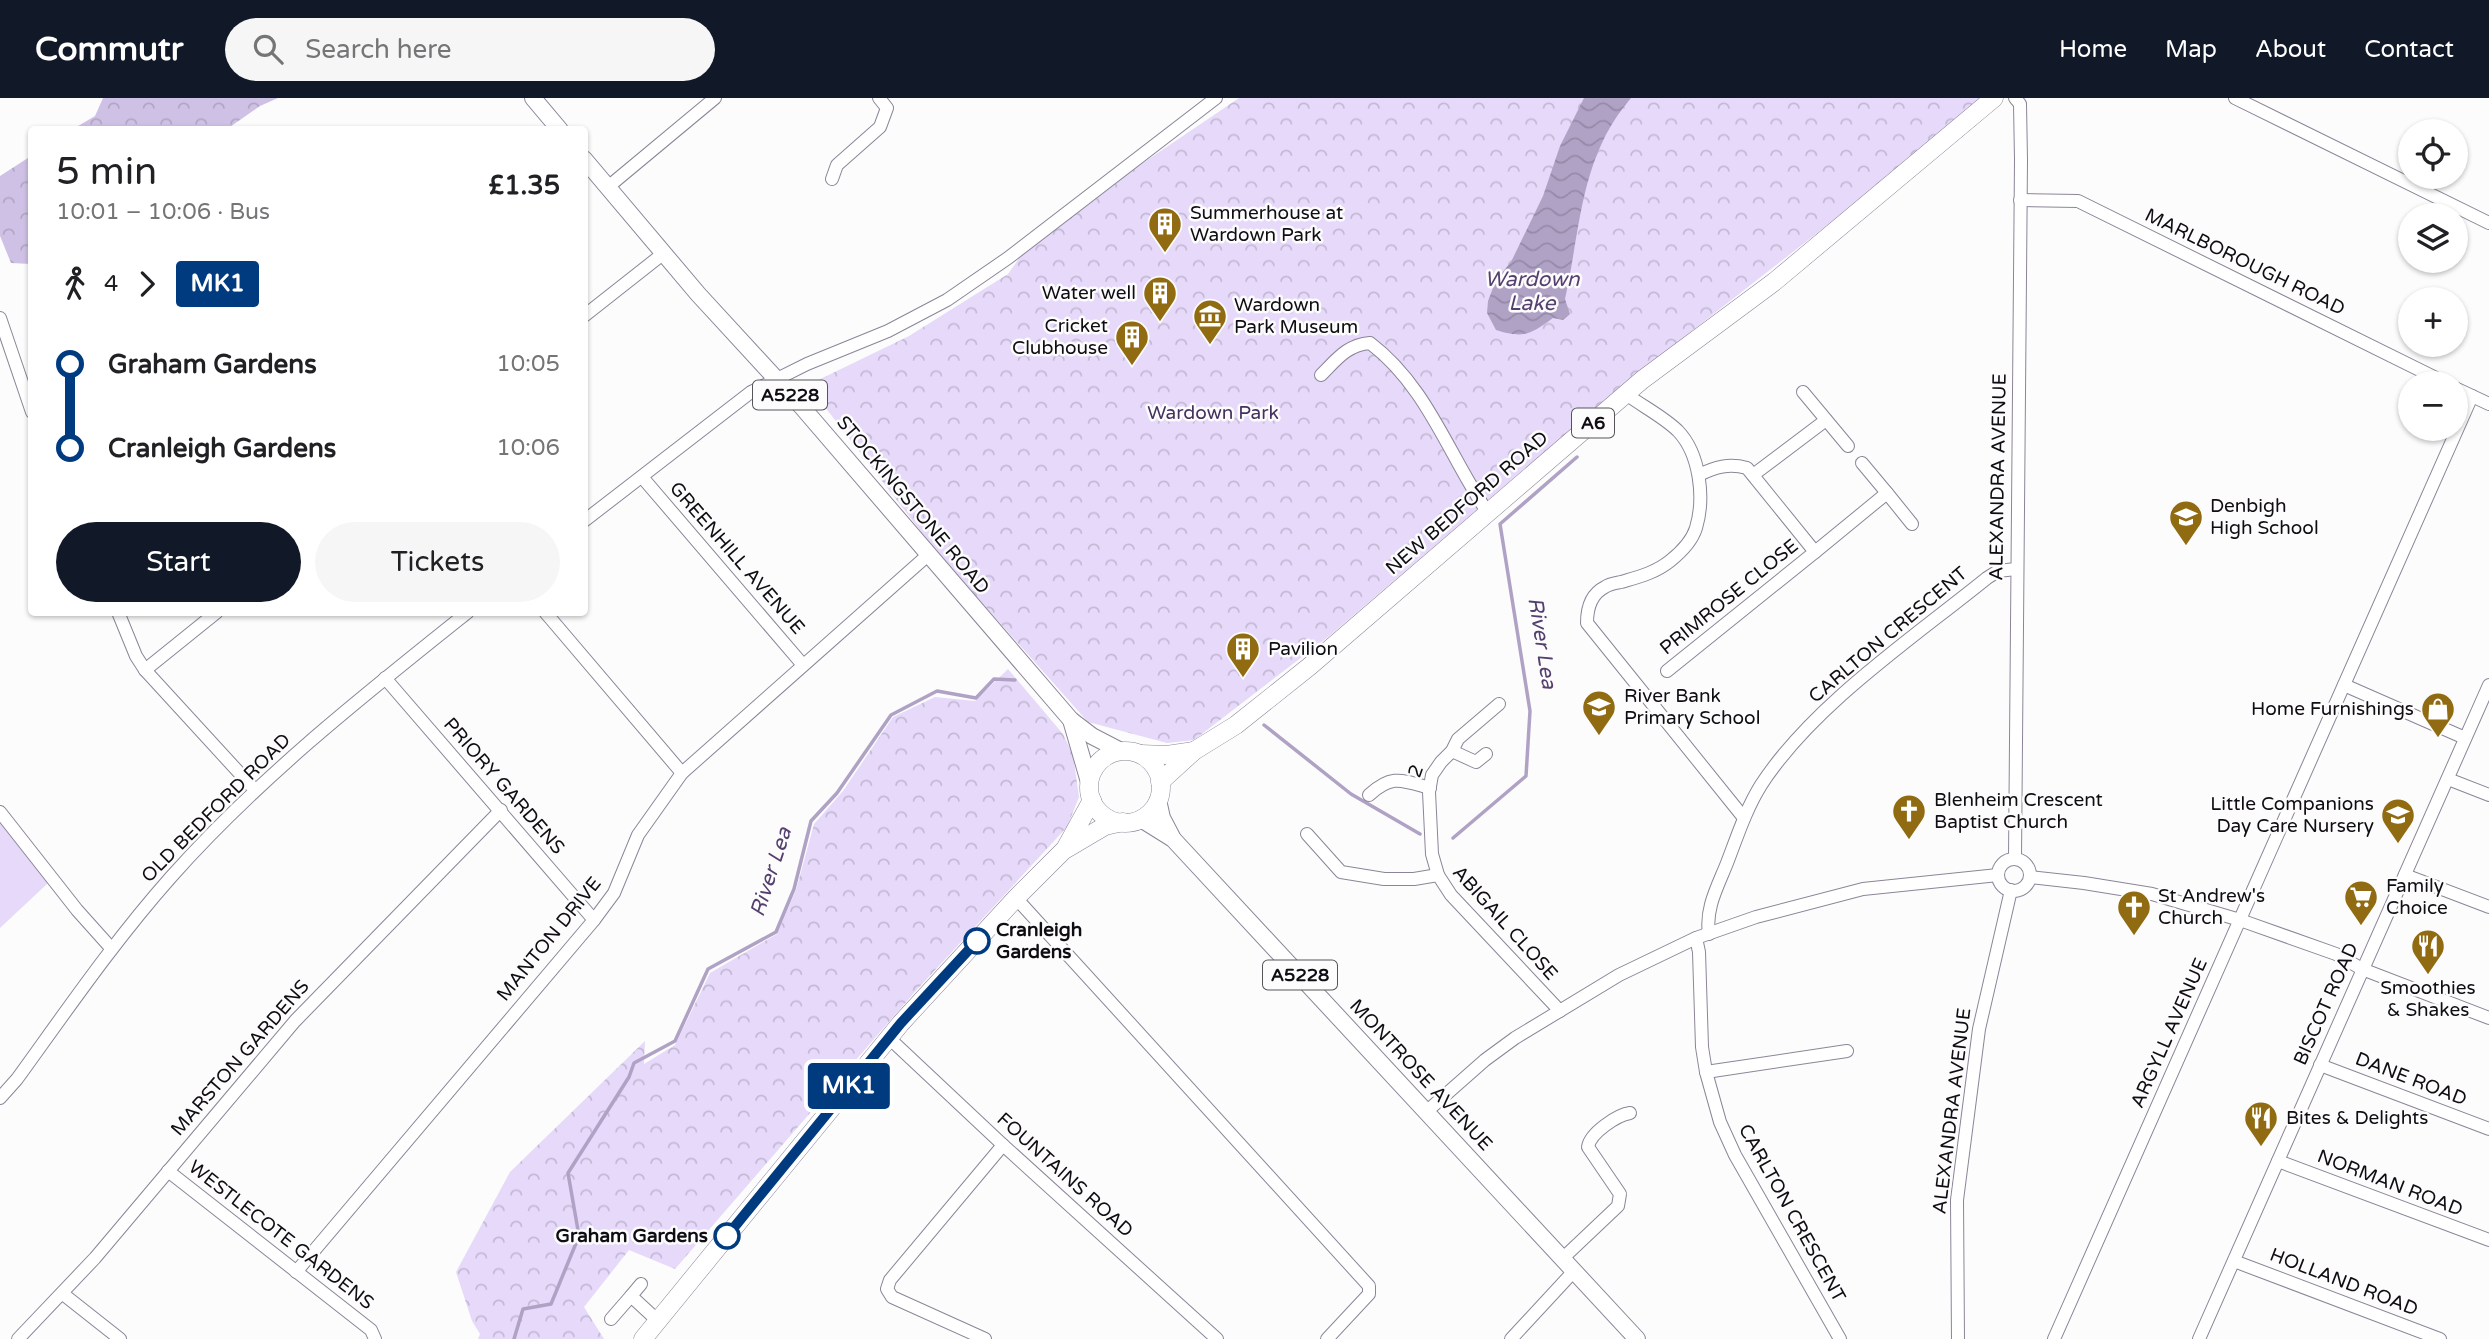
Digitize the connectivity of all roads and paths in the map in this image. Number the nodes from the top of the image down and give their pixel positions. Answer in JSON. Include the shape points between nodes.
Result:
{"nodes":[{"id":1,"x":533,"y":98,"type":"edge"},
{"id":2,"x":715,"y":98,"type":"edge"},
{"id":3,"x":879,"y":98,"type":"edge"},
{"id":4,"x":1216,"y":98,"type":"edge"},
{"id":5,"x":1994,"y":98,"type":"edge"},
{"id":6,"x":2015,"y":98,"type":"edge"},
{"id":7,"x":2235,"y":98,"type":"edge"},
{"id":8,"x":556,"y":126,"type":"edge"},
{"id":9,"x":588,"y":164,"type":"edge"},
{"id":10,"x":832,"y":179,"type":"dead end"},
{"id":11,"x":608,"y":187,"type":"junction"},
{"id":12,"x":2020,"y":200,"type":"junction"},
{"id":13,"x":2489,"y":223,"type":"edge"},
{"id":14,"x":664,"y":253,"type":"junction"},
{"id":15,"x":588,"y":313,"type":"edge"},
{"id":16,"x":0,"y":318,"type":"edge"},
{"id":17,"x":2422,"y":371,"type":"edge"},
{"id":18,"x":1321,"y":375,"type":"dead end"},
{"id":19,"x":775,"y":379,"type":"junction"},
{"id":20,"x":1803,"y":392,"type":"dead end"},
{"id":21,"x":1626,"y":394,"type":"junction"},
{"id":22,"x":2468,"y":394,"type":"edge"},
{"id":23,"x":2472,"y":396,"type":"junction"},
{"id":24,"x":28,"y":400,"type":"edge"},
{"id":25,"x":2489,"y":404,"type":"edge"},
{"id":26,"x":1826,"y":420,"type":"junction"},
{"id":27,"x":1848,"y":446,"type":"dead end"},
{"id":28,"x":1862,"y":463,"type":"dead end"},
{"id":29,"x":1699,"y":474,"type":"junction"},
{"id":30,"x":1754,"y":475,"type":"junction"},
{"id":31,"x":642,"y":477,"type":"junction"},
{"id":32,"x":1887,"y":493,"type":"junction"},
{"id":33,"x":1488,"y":513,"type":"junction"},
{"id":34,"x":588,"y":518,"type":"edge"},
{"id":35,"x":1912,"y":524,"type":"dead end"},
{"id":36,"x":1815,"y":552,"type":"junction"},
{"id":37,"x":928,"y":555,"type":"junction"},
{"id":38,"x":2016,"y":569,"type":"junction"},
{"id":39,"x":120,"y":616,"type":"edge"},
{"id":40,"x":212,"y":616,"type":"edge"},
{"id":41,"x":463,"y":616,"type":"edge"},
{"id":42,"x":548,"y":616,"type":"edge"},
{"id":43,"x":803,"y":664,"type":"junction"},
{"id":44,"x":145,"y":670,"type":"junction"},
{"id":45,"x":1667,"y":671,"type":"dead end"},
{"id":46,"x":385,"y":678,"type":"junction"},
{"id":47,"x":2344,"y":685,"type":"junction"},
{"id":48,"x":2489,"y":686,"type":"edge"},
{"id":49,"x":1499,"y":704,"type":"dead end"},
{"id":50,"x":1071,"y":720,"type":"junction"},
{"id":51,"x":2465,"y":738,"type":"junction"},
{"id":52,"x":1121,"y":751,"type":"junction"},
{"id":53,"x":1194,"y":751,"type":"junction"},
{"id":54,"x":1452,"y":751,"type":"junction"},
{"id":55,"x":1140,"y":754,"type":"junction"},
{"id":56,"x":1486,"y":754,"type":"dead end"},
{"id":57,"x":682,"y":773,"type":"junction"},
{"id":58,"x":2448,"y":779,"type":"junction"},
{"id":59,"x":1160,"y":782,"type":"junction"},
{"id":60,"x":1430,"y":788,"type":"junction"},
{"id":61,"x":255,"y":790,"type":"junction"},
{"id":62,"x":1091,"y":791,"type":"junction"},
{"id":63,"x":1368,"y":795,"type":"dead end"},
{"id":64,"x":2489,"y":795,"type":"edge"},
{"id":65,"x":1158,"y":800,"type":"junction"},
{"id":66,"x":501,"y":810,"type":"junction"},
{"id":67,"x":0,"y":812,"type":"edge"},
{"id":68,"x":1744,"y":818,"type":"junction"},
{"id":69,"x":1141,"y":819,"type":"junction"},
{"id":70,"x":1123,"y":822,"type":"junction"},
{"id":71,"x":1307,"y":834,"type":"dead end"},
{"id":72,"x":1173,"y":839,"type":"junction"},
{"id":73,"x":1065,"y":849,"type":"junction"},
{"id":74,"x":2015,"y":859,"type":"junction"},
{"id":75,"x":1438,"y":875,"type":"junction"},
{"id":76,"x":2405,"y":875,"type":"junction"},
{"id":77,"x":1998,"y":876,"type":"junction"},
{"id":78,"x":2030,"y":877,"type":"junction"},
{"id":79,"x":2011,"y":890,"type":"junction"},
{"id":80,"x":1016,"y":898,"type":"junction"},
{"id":81,"x":2489,"y":907,"type":"edge"},
{"id":82,"x":594,"y":920,"type":"junction"},
{"id":83,"x":2240,"y":920,"type":"junction"},
{"id":84,"x":1702,"y":936,"type":"junction"},
{"id":85,"x":111,"y":948,"type":"junction"},
{"id":86,"x":2362,"y":969,"type":"junction"},
{"id":87,"x":1560,"y":1011,"type":"junction"},
{"id":88,"x":2489,"y":1018,"type":"edge"},
{"id":89,"x":889,"y":1038,"type":"junction"},
{"id":90,"x":1847,"y":1051,"type":"dead end"},
{"id":91,"x":2320,"y":1065,"type":"junction"},
{"id":92,"x":1706,"y":1072,"type":"junction"},
{"id":93,"x":0,"y":1098,"type":"edge"},
{"id":94,"x":1426,"y":1112,"type":"junction"},
{"id":95,"x":1630,"y":1113,"type":"dead end"},
{"id":96,"x":2489,"y":1129,"type":"edge"},
{"id":97,"x":1003,"y":1146,"type":"junction"},
{"id":98,"x":2278,"y":1161,"type":"junction"},
{"id":99,"x":168,"y":1171,"type":"junction"},
{"id":100,"x":2489,"y":1240,"type":"edge"},
{"id":101,"x":1562,"y":1259,"type":"junction"},
{"id":102,"x":2234,"y":1261,"type":"junction"},
{"id":103,"x":1574,"y":1271,"type":"junction"},
{"id":104,"x":296,"y":1272,"type":"junction"},
{"id":105,"x":641,"y":1284,"type":"dead end"},
{"id":106,"x":62,"y":1294,"type":"junction"},
{"id":107,"x":631,"y":1297,"type":"junction"},
{"id":108,"x":611,"y":1319,"type":"dead end"},
{"id":109,"x":658,"y":1321,"type":"junction"},
{"id":110,"x":373,"y":1335,"type":"edge"},
{"id":111,"x":18,"y":1339,"type":"edge"},
{"id":112,"x":120,"y":1339,"type":"edge"},
{"id":113,"x":643,"y":1339,"type":"edge"},
{"id":114,"x":985,"y":1339,"type":"edge"},
{"id":115,"x":1217,"y":1339,"type":"edge"},
{"id":116,"x":1327,"y":1339,"type":"edge"},
{"id":117,"x":1511,"y":1339,"type":"edge"},
{"id":118,"x":1637,"y":1339,"type":"edge"},
{"id":119,"x":1840,"y":1339,"type":"edge"},
{"id":120,"x":1958,"y":1339,"type":"edge"},
{"id":121,"x":2054,"y":1339,"type":"edge"},
{"id":122,"x":2199,"y":1339,"type":"edge"},
{"id":123,"x":2440,"y":1339,"type":"edge"}],
"edges":[{"from":1,"to":8,"type":"main road"},
{"from":2,"to":11,"type":"street"},
{"from":3,"to":10,"type":"street","via":[[887,108],[880,127],[837,165]]},
{"from":4,"to":19,"type":"street","via":[[947,300],[888,331]]},
{"from":5,"to":21,"type":"highway","name":"NEW BEDFORD ROAD","number":"A6","via":[[1774,282]]},
{"from":6,"to":12,"type":"street","name":"ALEXANDRA AVENUE","via":[[2020,104]]},
{"from":7,"to":13,"type":"street"},
{"from":9,"to":11,"type":"main road","name":"STOCKINGSTONE ROAD","number":"A5228"},
{"from":11,"to":14,"type":"main road","name":"STOCKINGSTONE ROAD","number":"A5228"},
{"from":12,"to":17,"type":"street","name":"MARLBOROUGH ROAD","via":[[2078,201]]},
{"from":12,"to":38,"type":"street","name":"ALEXANDRA AVENUE"},
{"from":14,"to":15,"type":"street"},
{"from":14,"to":19,"type":"main road","name":"STOCKINGSTONE ROAD","number":"A5228"},
{"from":16,"to":24,"type":"street"},
{"from":18,"to":33,"type":"street","via":[[1357,344],[1370,343],[1391,359],[1424,403]]},
{"from":19,"to":31,"type":"street","via":[[751,392]]},
{"from":19,"to":37,"type":"main road","name":"STOCKINGSTONE ROAD","number":"A5228"},
{"from":20,"to":26,"type":"street"},
{"from":21,"to":29,"type":"street","via":[[1678,431]]},
{"from":21,"to":33,"type":"highway","name":"NEW BEDFORD ROAD","number":"A6"},
{"from":22,"to":23,"type":"street"},
{"from":23,"to":25,"type":"street"},
{"from":23,"to":47,"type":"street","name":"ARGYLL AVENUE"},
{"from":26,"to":27,"type":"street"},
{"from":26,"to":30,"type":"street"},
{"from":28,"to":32,"type":"street"},
{"from":29,"to":30,"type":"street","via":[[1735,465]]},
{"from":29,"to":68,"type":"street","via":[[1696,528],[1686,545],[1647,575],[1605,587],[1592,598],[1587,623]]},
{"from":30,"to":36,"type":"street","name":"PRIMROSE CLOSE"},
{"from":31,"to":34,"type":"street"},
{"from":31,"to":43,"type":"street","name":"GREENHILL AVENUE"},
{"from":32,"to":35,"type":"street"},
{"from":32,"to":36,"type":"street","name":"PRIMROSE CLOSE"},
{"from":33,"to":53,"type":"highway","name":"NEW BEDFORD ROAD","number":"A6","via":[[1310,666]]},
{"from":36,"to":45,"type":"street","name":"PRIMROSE CLOSE"},
{"from":37,"to":43,"type":"street","name":"MANTON DRIVE"},
{"from":37,"to":50,"type":"main road","name":"STOCKINGSTONE ROAD","number":"A5228"},
{"from":38,"to":68,"type":"street","name":"CARLTON CRESCENT","via":[[1987,578],[1830,706],[1775,767]]},
{"from":38,"to":74,"type":"street","name":"ALEXANDRA AVENUE"},
{"from":39,"to":44,"type":"street"},
{"from":40,"to":44,"type":"street"},
{"from":41,"to":46,"type":"street","name":"OLD BEDFORD ROAD"},
{"from":42,"to":57,"type":"street"},
{"from":43,"to":57,"type":"street","name":"MANTON DRIVE"},
{"from":44,"to":61,"type":"street"},
{"from":46,"to":61,"type":"street","name":"OLD BEDFORD ROAD"},
{"from":46,"to":66,"type":"street","name":"PRIORY GARDENS"},
{"from":47,"to":51,"type":"street"},
{"from":47,"to":83,"type":"street","name":"ARGYLL AVENUE"},
{"from":48,"to":51,"type":"street","name":"BISCOT ROAD"},
{"from":49,"to":54,"type":"street","name":"2","via":[[1458,740]]},
{"from":50,"to":52,"type":"main road","name":"STOCKINGSTONE ROAD","number":"A5228"},
{"from":50,"to":62,"type":"main road","name":"STOCKINGSTONE ROAD","number":"A5228"},
{"from":51,"to":58,"type":"street","name":"BISCOT ROAD"},
{"from":52,"to":55,"type":"highway"},
{"from":52,"to":62,"type":"highway","via":[[1100,761],[1093,771]]},
{"from":53,"to":55,"type":"highway","name":"NEW BEDFORD ROAD","number":"A6"},
{"from":53,"to":59,"type":"highway","name":"NEW BEDFORD ROAD","number":"A6"},
{"from":54,"to":56,"type":"street","via":[[1476,762]]},
{"from":54,"to":60,"type":"street","name":"2","via":[[1432,762]]},
{"from":55,"to":59,"type":"highway","via":[[1157,770]]},
{"from":57,"to":82,"type":"street","name":"MANTON DRIVE","via":[[638,835],[614,893]]},
{"from":58,"to":64,"type":"street"},
{"from":58,"to":76,"type":"street","name":"BISCOT ROAD"},
{"from":59,"to":65,"type":"highway"},
{"from":60,"to":63,"type":"street","via":[[1391,780]]},
{"from":60,"to":75,"type":"street","name":"2","via":[[1432,854]]},
{"from":61,"to":85,"type":"street","name":"OLD BEDFORD ROAD","via":[[170,877]]},
{"from":62,"to":70,"type":"highway","via":[[1104,816]]},
{"from":62,"to":73,"type":"highway"},
{"from":65,"to":69,"type":"highway"},
{"from":65,"to":72,"type":"main road","name":"MONTROSE AVENUE","number":"A5228"},
{"from":66,"to":82,"type":"street","name":"PRIORY GARDENS"},
{"from":66,"to":99,"type":"street","name":"MARSTON GARDENS","via":[[295,1021]]},
{"from":67,"to":85,"type":"street"},
{"from":68,"to":84,"type":"street","name":"CARLTON CRESCENT"},
{"from":69,"to":70,"type":"highway"},
{"from":69,"to":72,"type":"main road","name":"MONTROSE AVENUE","number":"A5228"},
{"from":70,"to":73,"type":"highway","via":[[1105,826]]},
{"from":71,"to":75,"type":"street","name":"ABIGAIL CLOSE","via":[[1341,872],[1384,879]]},
{"from":72,"to":94,"type":"main road","name":"MONTROSE AVENUE","number":"A5228"},
{"from":73,"to":80,"type":"highway"},
{"from":74,"to":77,"type":"street","via":[[2005,862]]},
{"from":74,"to":78,"type":"street","via":[[2028,866]]},
{"from":75,"to":87,"type":"street","name":"ABIGAIL CLOSE","via":[[1451,895]]},
{"from":76,"to":81,"type":"street"},
{"from":76,"to":86,"type":"street","name":"BISCOT ROAD"},
{"from":77,"to":79,"type":"street"},
{"from":77,"to":84,"type":"street","via":[[1863,889]]},
{"from":78,"to":79,"type":"street","via":[[2025,886]]},
{"from":78,"to":83,"type":"street","via":[[2152,894]]},
{"from":79,"to":120,"type":"street","name":"ALEXANDRA AVENUE","via":[[1979,1030],[1957,1200]]},
{"from":80,"to":89,"type":"highway"},
{"from":80,"to":116,"type":"street","via":[[1369,1286],[1369,1294]]},
{"from":82,"to":104,"type":"street","name":"MANTON DRIVE"},
{"from":83,"to":86,"type":"street","via":[[2336,954]]},
{"from":83,"to":121,"type":"street","name":"ARGYLL AVENUE"},
{"from":84,"to":87,"type":"street","via":[[1619,975]]},
{"from":84,"to":92,"type":"street","name":"CARLTON CRESCENT"},
{"from":85,"to":93,"type":"street","name":"OLD BEDFORD ROAD"},
{"from":86,"to":88,"type":"street"},
{"from":86,"to":91,"type":"street","name":"BISCOT ROAD"},
{"from":87,"to":94,"type":"street","via":[[1485,1060]]},
{"from":89,"to":97,"type":"street","name":"FOUNTAINS ROAD"},
{"from":89,"to":109,"type":"highway"},
{"from":90,"to":92,"type":"street"},
{"from":91,"to":96,"type":"street","name":"DANE ROAD"},
{"from":91,"to":98,"type":"street","name":"BISCOT ROAD"},
{"from":92,"to":119,"type":"street","name":"CARLTON CRESCENT","via":[[1735,1155]]},
{"from":94,"to":101,"type":"main road","name":"MONTROSE AVENUE","number":"A5228"},
{"from":95,"to":101,"type":"street","via":[[1589,1140],[1588,1147],[1620,1194],[1618,1206]]},
{"from":97,"to":114,"type":"street","via":[[887,1289],[892,1297]]},
{"from":97,"to":115,"type":"street","name":"FOUNTAINS ROAD"},
{"from":98,"to":100,"type":"street","name":"NORMAN ROAD"},
{"from":98,"to":102,"type":"street","name":"BISCOT ROAD"},
{"from":99,"to":104,"type":"street","name":"WESTLECOTE GARDENS"},
{"from":99,"to":106,"type":"street","name":"MARSTON GARDENS"},
{"from":101,"to":103,"type":"main road","name":"MONTROSE AVENUE","number":"A5228"},
{"from":102,"to":122,"type":"street","name":"BISCOT ROAD"},
{"from":102,"to":123,"type":"street","name":"HOLLAND ROAD"},
{"from":103,"to":117,"type":"street"},
{"from":103,"to":118,"type":"main road","name":"MONTROSE AVENUE","number":"A5228"},
{"from":104,"to":110,"type":"street","name":"WESTLECOTE GARDENS"},
{"from":105,"to":107,"type":"street"},
{"from":106,"to":111,"type":"street","name":"MARSTON GARDENS"},
{"from":106,"to":112,"type":"street"},
{"from":107,"to":108,"type":"street"},
{"from":107,"to":109,"type":"street"},
{"from":109,"to":113,"type":"highway"}]}
